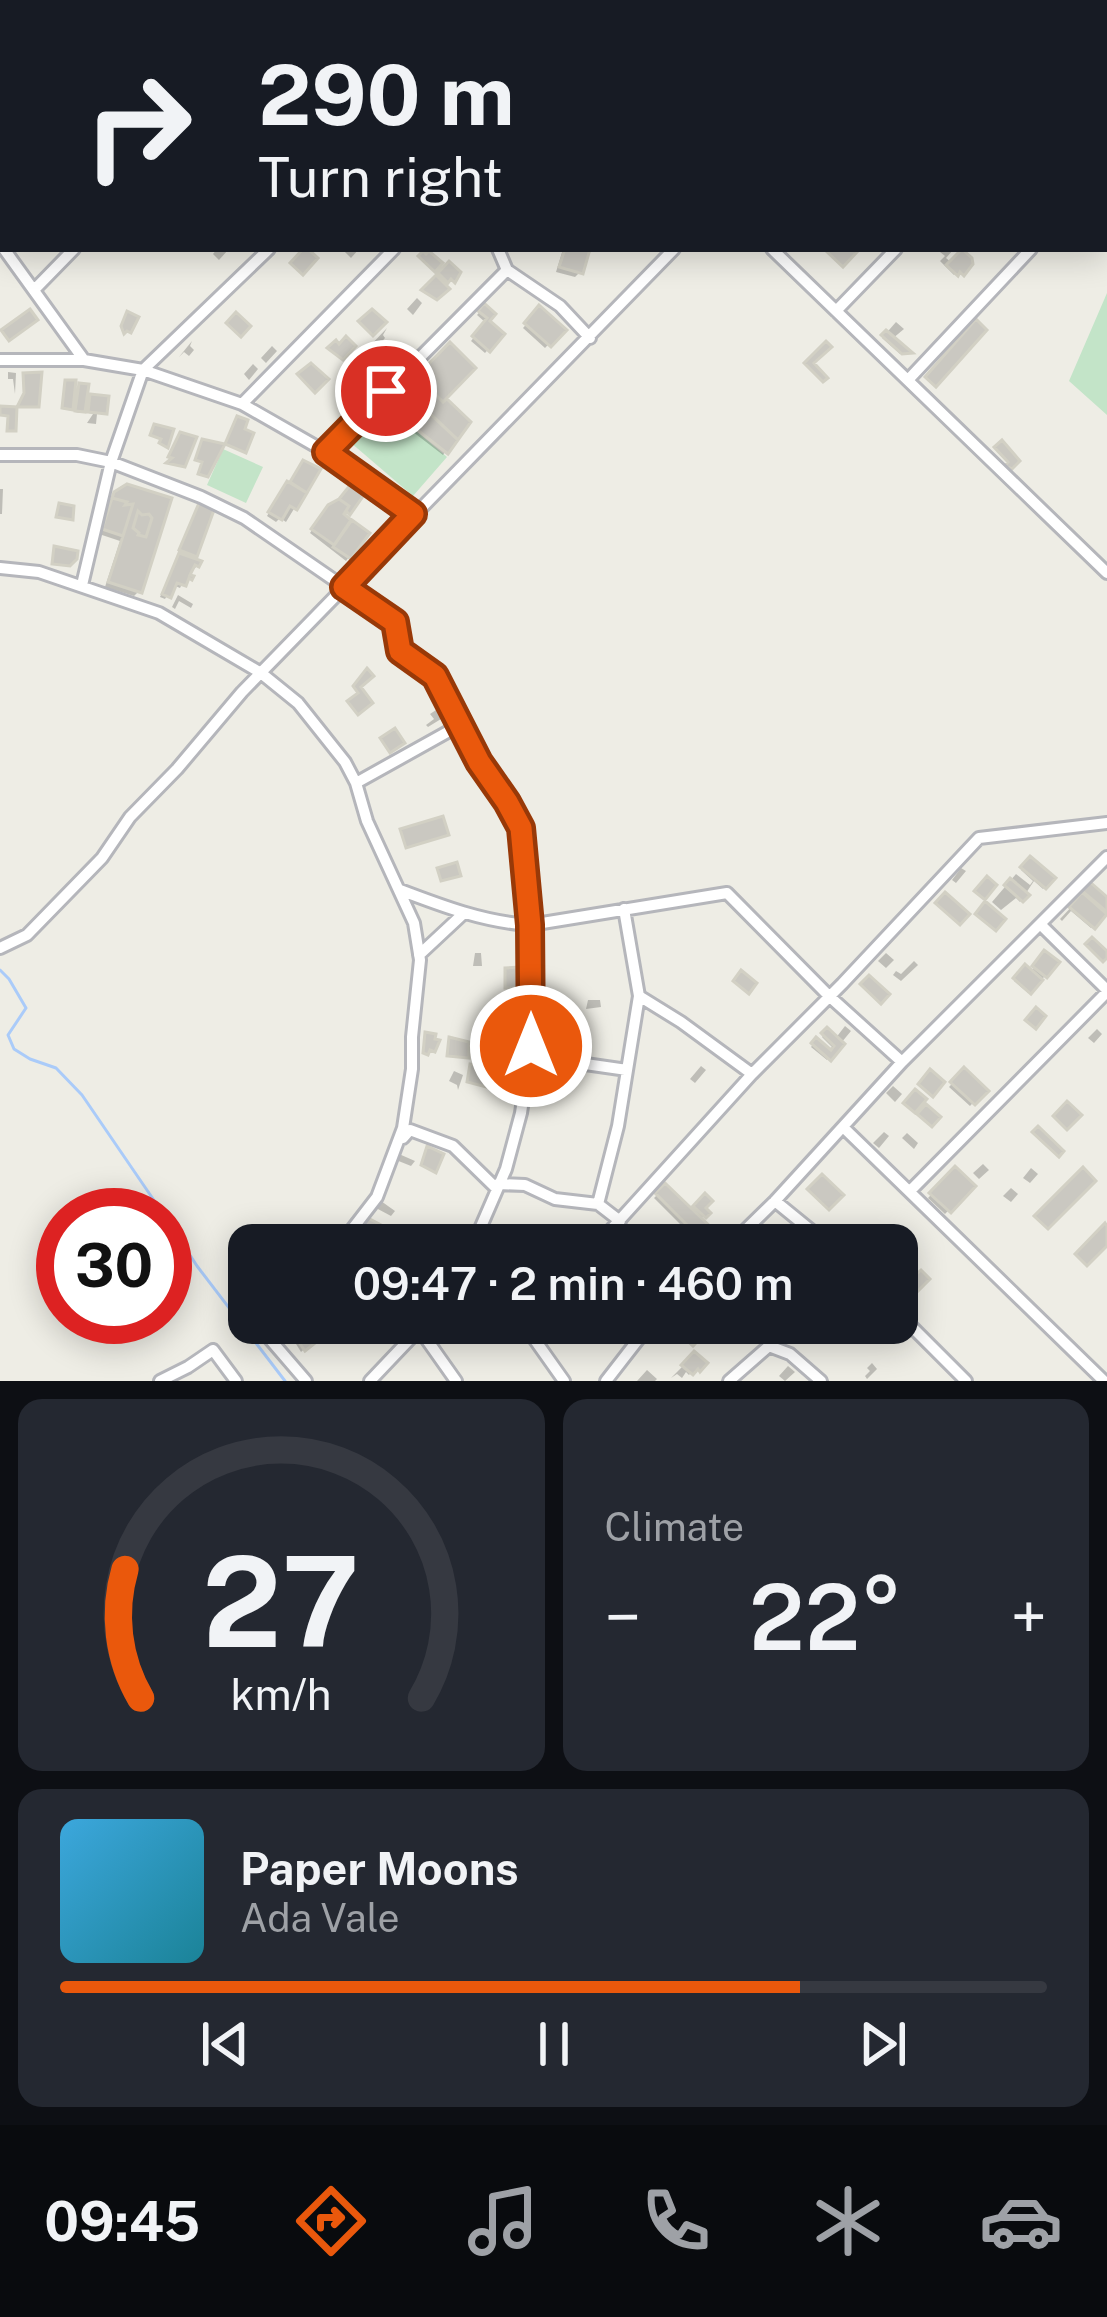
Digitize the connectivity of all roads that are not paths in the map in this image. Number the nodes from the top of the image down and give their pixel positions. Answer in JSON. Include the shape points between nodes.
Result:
{"nodes":[{"id":1,"x":6,"y":252,"type":"edge"},
{"id":2,"x":71,"y":252,"type":"edge"},
{"id":3,"x":266,"y":252,"type":"edge"},
{"id":4,"x":391,"y":252,"type":"edge"},
{"id":5,"x":499,"y":252,"type":"edge"},
{"id":6,"x":671,"y":252,"type":"edge"},
{"id":7,"x":775,"y":252,"type":"edge"},
{"id":8,"x":893,"y":252,"type":"edge"},
{"id":9,"x":1027,"y":252,"type":"edge"},
{"id":10,"x":507,"y":270,"type":"junction"},
{"id":11,"x":34,"y":290,"type":"junction"},
{"id":12,"x":836,"y":311,"type":"junction"},
{"id":13,"x":590,"y":338,"type":"junction"},
{"id":14,"x":0,"y":360,"type":"edge"},
{"id":15,"x":84,"y":360,"type":"junction"},
{"id":16,"x":143,"y":370,"type":"junction"},
{"id":17,"x":908,"y":380,"type":"junction"},
{"id":18,"x":242,"y":404,"type":"junction"},
{"id":19,"x":326,"y":452,"type":"junction"},
{"id":20,"x":0,"y":455,"type":"edge"},
{"id":21,"x":111,"y":462,"type":"junction"},
{"id":22,"x":413,"y":514,"type":"junction"},
{"id":23,"x":0,"y":568,"type":"edge"},
{"id":24,"x":1107,"y":573,"type":"edge"},
{"id":25,"x":82,"y":585,"type":"junction"},
{"id":26,"x":344,"y":587,"type":"junction"},
{"id":27,"x":261,"y":673,"type":"junction"},
{"id":28,"x":460,"y":725,"type":"junction"},
{"id":29,"x":356,"y":783,"type":"junction"},
{"id":30,"x":1107,"y":823,"type":"edge"},
{"id":31,"x":1107,"y":857,"type":"edge"},
{"id":32,"x":399,"y":890,"type":"junction"},
{"id":33,"x":623,"y":909,"type":"junction"},
{"id":34,"x":464,"y":913,"type":"junction"},
{"id":35,"x":1040,"y":924,"type":"junction"},
{"id":36,"x":530,"y":925,"type":"junction"},
{"id":37,"x":0,"y":948,"type":"edge"},
{"id":38,"x":419,"y":955,"type":"junction"},
{"id":39,"x":1107,"y":991,"type":"edge"},
{"id":40,"x":640,"y":996,"type":"junction"},
{"id":41,"x":829,"y":996,"type":"junction"},
{"id":42,"x":530,"y":1056,"type":"junction"},
{"id":43,"x":902,"y":1061,"type":"junction"},
{"id":44,"x":627,"y":1070,"type":"junction"},
{"id":45,"x":752,"y":1074,"type":"junction"},
{"id":46,"x":843,"y":1127,"type":"junction"},
{"id":47,"x":398,"y":1145,"type":"junction"},
{"id":48,"x":497,"y":1186,"type":"junction"},
{"id":49,"x":910,"y":1191,"type":"junction"},
{"id":50,"x":775,"y":1201,"type":"junction"},
{"id":51,"x":598,"y":1204,"type":"junction"},
{"id":52,"x":620,"y":1221,"type":"junction"},
{"id":53,"x":357,"y":1224,"type":"edge"},
{"id":54,"x":482,"y":1224,"type":"edge"},
{"id":55,"x":617,"y":1224,"type":"edge"},
{"id":56,"x":751,"y":1224,"type":"edge"},
{"id":57,"x":804,"y":1224,"type":"edge"},
{"id":58,"x":918,"y":1333,"type":"edge"},
{"id":59,"x":274,"y":1344,"type":"edge"},
{"id":60,"x":406,"y":1344,"type":"edge"},
{"id":61,"x":433,"y":1344,"type":"edge"},
{"id":62,"x":538,"y":1344,"type":"edge"},
{"id":63,"x":635,"y":1344,"type":"edge"},
{"id":64,"x":769,"y":1346,"type":"joint"},
{"id":65,"x":160,"y":1381,"type":"edge"},
{"id":66,"x":236,"y":1381,"type":"edge"},
{"id":67,"x":306,"y":1381,"type":"edge"},
{"id":68,"x":370,"y":1381,"type":"edge"},
{"id":69,"x":456,"y":1381,"type":"edge"},
{"id":70,"x":564,"y":1381,"type":"edge"},
{"id":71,"x":606,"y":1381,"type":"edge"},
{"id":72,"x":729,"y":1381,"type":"edge"},
{"id":73,"x":821,"y":1381,"type":"edge"},
{"id":74,"x":966,"y":1381,"type":"edge"},
{"id":75,"x":1104,"y":1381,"type":"edge"}],
"edges":[{"from":1,"to":11,"type":"street"},
{"from":2,"to":11,"type":"street"},
{"from":3,"to":16,"type":"street"},
{"from":4,"to":18,"type":"street"},
{"from":5,"to":10,"type":"street"},
{"from":6,"to":13,"type":"street"},
{"from":7,"to":12,"type":"street"},
{"from":8,"to":12,"type":"street"},
{"from":9,"to":17,"type":"street"},
{"from":10,"to":13,"type":"street"},
{"from":10,"to":19,"type":"street"},
{"from":11,"to":15,"type":"street"},
{"from":12,"to":17,"type":"street"},
{"from":13,"to":22,"type":"street"},
{"from":14,"to":15,"type":"street"},
{"from":15,"to":16,"type":"street"},
{"from":16,"to":18,"type":"street"},
{"from":16,"to":21,"type":"street"},
{"from":17,"to":24,"type":"street"},
{"from":18,"to":19,"type":"street"},
{"from":19,"to":22,"type":"street"},
{"from":20,"to":21,"type":"street"},
{"from":21,"to":25,"type":"street"},
{"from":21,"to":26,"type":"street","via":[[244,518]]},
{"from":22,"to":26,"type":"street"},
{"from":23,"to":25,"type":"street"},
{"from":25,"to":27,"type":"street","via":[[159,613]]},
{"from":26,"to":27,"type":"street"},
{"from":26,"to":28,"type":"street","via":[[395,622],[400,651],[435,676]]},
{"from":27,"to":29,"type":"street","via":[[298,703]]},
{"from":27,"to":37,"type":"street","via":[[102,858],[27,935]]},
{"from":28,"to":29,"type":"street"},
{"from":28,"to":36,"type":"street","via":[[521,828]]},
{"from":29,"to":32,"type":"street"},
{"from":30,"to":41,"type":"street","via":[[979,838]]},
{"from":31,"to":35,"type":"street"},
{"from":32,"to":34,"type":"street"},
{"from":32,"to":38,"type":"street"},
{"from":33,"to":36,"type":"street"},
{"from":33,"to":40,"type":"street"},
{"from":33,"to":41,"type":"street","via":[[727,893]]},
{"from":34,"to":36,"type":"street"},
{"from":34,"to":38,"type":"street"},
{"from":35,"to":39,"type":"street"},
{"from":35,"to":43,"type":"street"},
{"from":36,"to":42,"type":"street"},
{"from":38,"to":47,"type":"street"},
{"from":39,"to":49,"type":"street"},
{"from":40,"to":44,"type":"street"},
{"from":40,"to":45,"type":"street"},
{"from":41,"to":43,"type":"street"},
{"from":41,"to":45,"type":"street"},
{"from":42,"to":44,"type":"street"},
{"from":42,"to":48,"type":"street"},
{"from":43,"to":46,"type":"street"},
{"from":44,"to":51,"type":"street"},
{"from":45,"to":52,"type":"street"},
{"from":46,"to":49,"type":"street"},
{"from":46,"to":50,"type":"street"},
{"from":47,"to":48,"type":"street","via":[[410,1130],[453,1146]]},
{"from":47,"to":53,"type":"street","via":[[377,1198]]},
{"from":48,"to":51,"type":"street"},
{"from":48,"to":54,"type":"street"},
{"from":49,"to":75,"type":"street"},
{"from":50,"to":56,"type":"street"},
{"from":50,"to":57,"type":"street"},
{"from":51,"to":52,"type":"street"},
{"from":52,"to":55,"type":"street"},
{"from":58,"to":74,"type":"street"},
{"from":59,"to":67,"type":"street"},
{"from":60,"to":68,"type":"street"},
{"from":61,"to":69,"type":"street"},
{"from":62,"to":70,"type":"street"},
{"from":63,"to":71,"type":"street"},
{"from":64,"to":72,"type":"street"},
{"from":64,"to":73,"type":"street"},
{"from":65,"to":66,"type":"street","via":[[213,1350]]}]}
